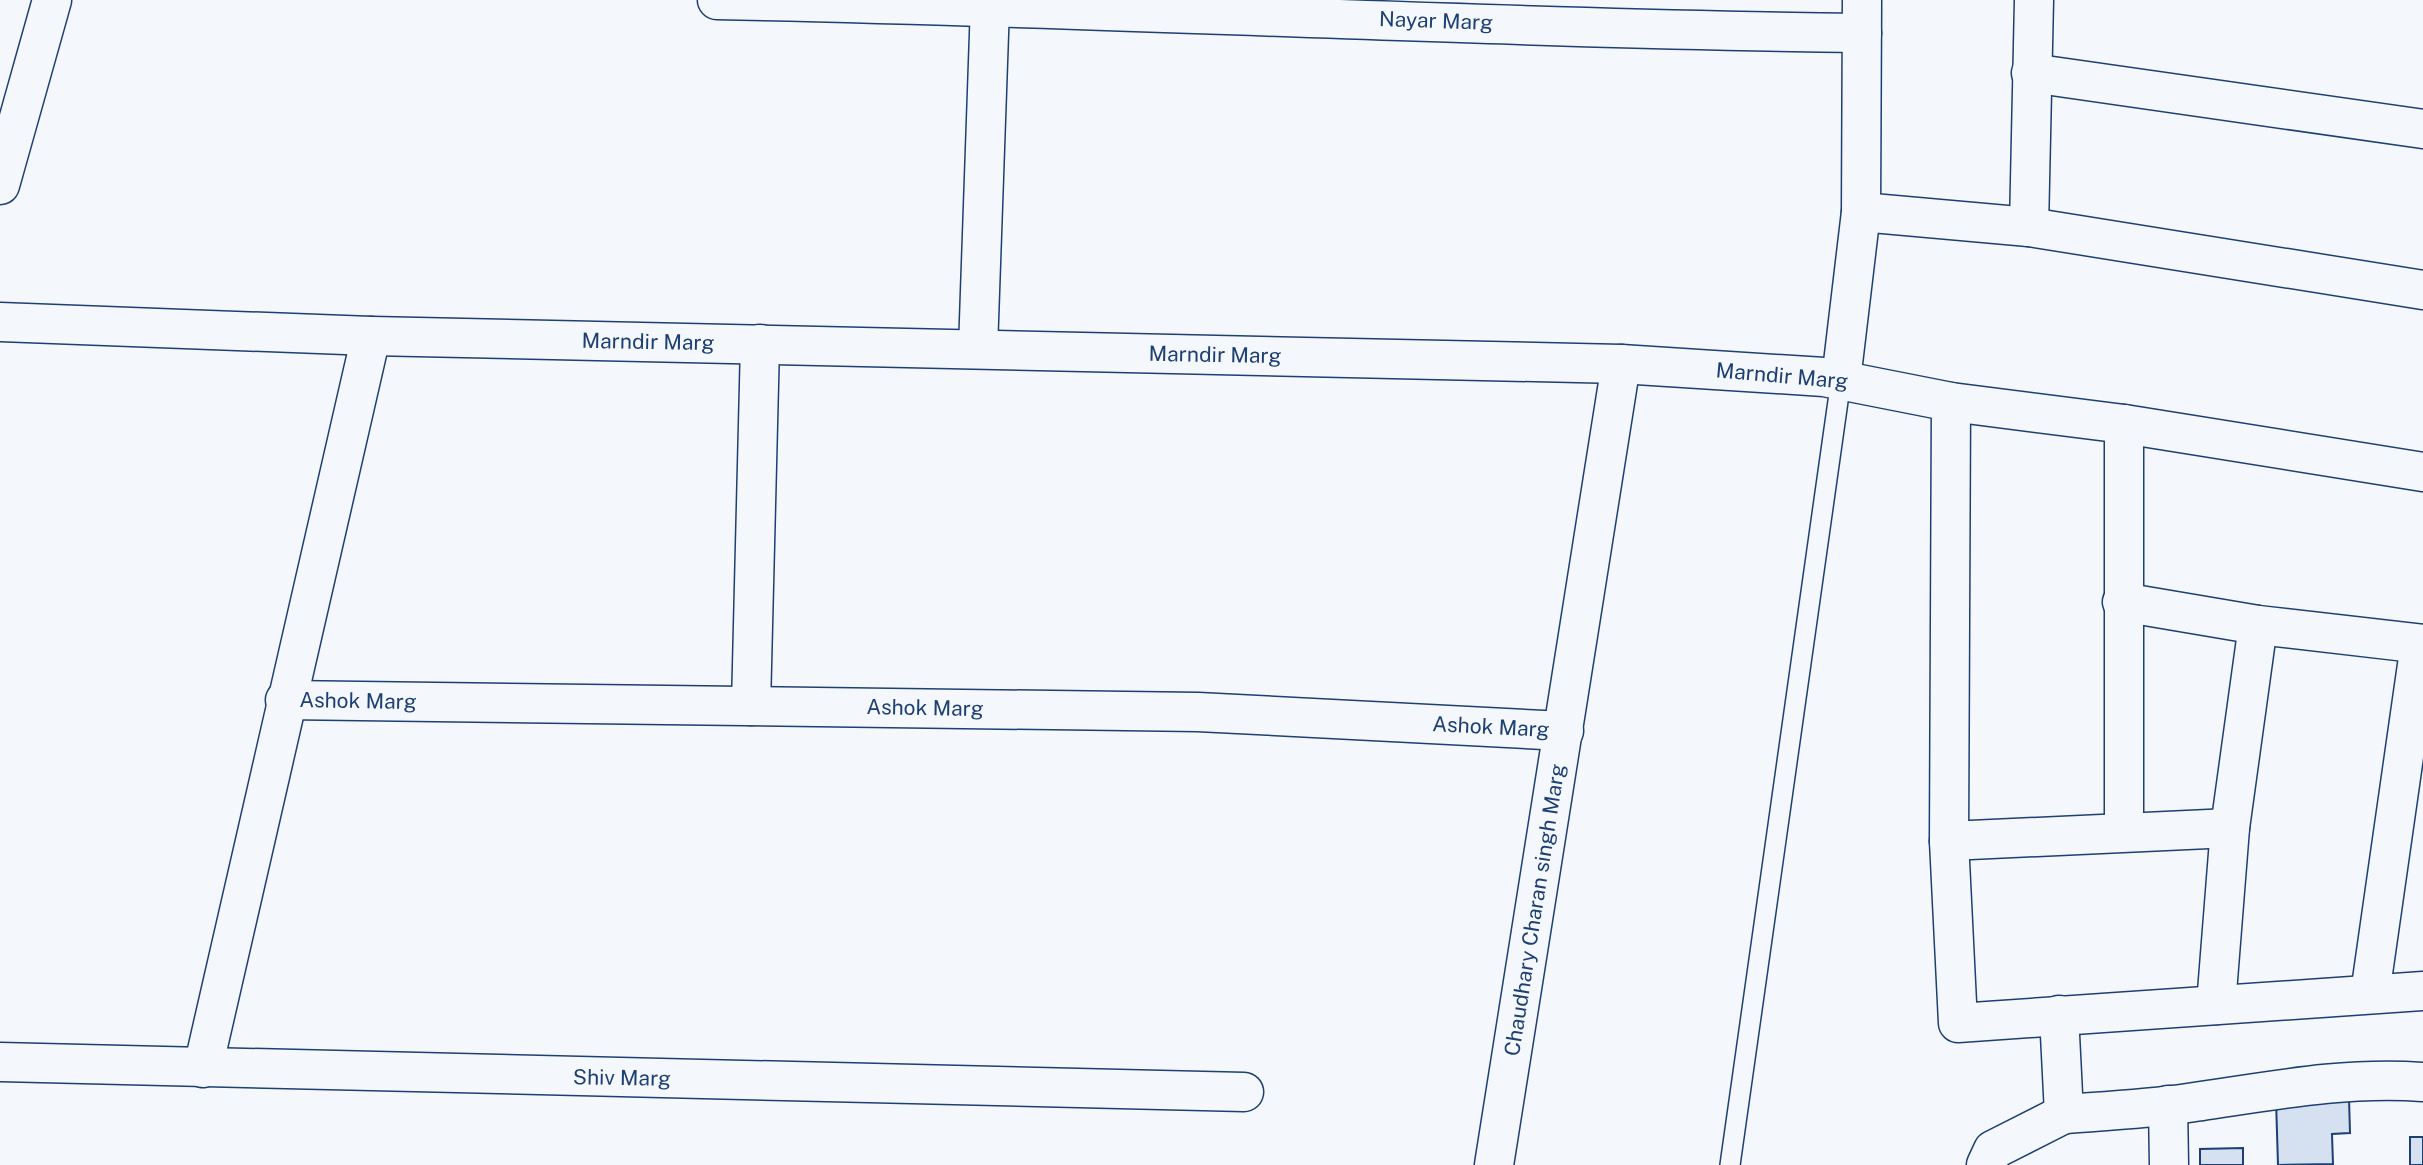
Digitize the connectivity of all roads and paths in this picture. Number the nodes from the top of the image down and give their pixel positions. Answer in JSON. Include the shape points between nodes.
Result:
{"nodes":[{"id":1,"x":52,"y":0,"type":"edge"},
{"id":2,"x":717,"y":0,"type":"edge"},
{"id":3,"x":2034,"y":0,"type":"edge"},
{"id":4,"x":990,"y":5,"type":"junction"},
{"id":5,"x":1658,"y":15,"type":"edge"},
{"id":6,"x":1862,"y":16,"type":"edge"},
{"id":7,"x":2031,"y":74,"type":"junction"},
{"id":8,"x":2423,"y":129,"type":"edge"},
{"id":9,"x":0,"y":185,"type":"edge"},
{"id":10,"x":1861,"y":212,"type":"junction"},
{"id":11,"x":2029,"y":227,"type":"junction"},
{"id":12,"x":2423,"y":290,"type":"edge"},
{"id":13,"x":0,"y":322,"type":"edge"},
{"id":14,"x":371,"y":336,"type":"junction"},
{"id":15,"x":760,"y":344,"type":"junction"},
{"id":16,"x":978,"y":349,"type":"junction"},
{"id":17,"x":1621,"y":364,"type":"junction"},
{"id":18,"x":1841,"y":380,"type":"junction"},
{"id":19,"x":1951,"y":402,"type":"junction"},
{"id":20,"x":2124,"y":424,"type":"junction"},
{"id":21,"x":2423,"y":472,"type":"edge"},
{"id":22,"x":2122,"y":602,"type":"junction"},
{"id":23,"x":2258,"y":625,"type":"junction"},
{"id":24,"x":2421,"y":644,"type":"edge"},
{"id":25,"x":285,"y":700,"type":"junction"},
{"id":26,"x":751,"y":706,"type":"junction"},
{"id":27,"x":1564,"y":731,"type":"junction"},
{"id":28,"x":2230,"y":828,"type":"junction"},
{"id":29,"x":2124,"y":832,"type":"junction"},
{"id":30,"x":1949,"y":841,"type":"junction"},
{"id":31,"x":2423,"y":992,"type":"edge"},
{"id":32,"x":2370,"y":994,"type":"junction"},
{"id":33,"x":2216,"y":1005,"type":"junction"},
{"id":34,"x":2059,"y":1015,"type":"junction"},
{"id":35,"x":0,"y":1062,"type":"edge"},
{"id":36,"x":203,"y":1068,"type":"junction"},
{"id":37,"x":2423,"y":1082,"type":"edge"},
{"id":38,"x":1244,"y":1092,"type":"dead end"},
{"id":39,"x":2168,"y":1105,"type":"junction"},
{"id":40,"x":2064,"y":1114,"type":"junction"},
{"id":41,"x":1494,"y":1165,"type":"edge"},
{"id":42,"x":1730,"y":1165,"type":"edge"},
{"id":43,"x":1986,"y":1165,"type":"edge"},
{"id":44,"x":2169,"y":1165,"type":"edge"}],
"edges":[{"from":1,"to":9,"type":"street"},
{"from":2,"to":4,"type":"street","name":"Nayar Marg"},
{"from":3,"to":7,"type":"street"},
{"from":4,"to":5,"type":"street","name":"Nayar Marg"},
{"from":4,"to":16,"type":"street"},
{"from":5,"to":6,"type":"street","name":"Nayar Marg"},
{"from":6,"to":10,"type":"street"},
{"from":7,"to":8,"type":"street"},
{"from":7,"to":11,"type":"street"},
{"from":10,"to":11,"type":"street"},
{"from":10,"to":18,"type":"street"},
{"from":11,"to":12,"type":"street"},
{"from":13,"to":14,"type":"street","name":"Marndir Marg"},
{"from":14,"to":15,"type":"street","name":"Marndir Marg"},
{"from":14,"to":25,"type":"street"},
{"from":15,"to":16,"type":"street","name":"Marndir Marg"},
{"from":15,"to":26,"type":"street"},
{"from":16,"to":17,"type":"street","name":"Marndir Marg"},
{"from":17,"to":18,"type":"street","name":"Marndir Marg"},
{"from":17,"to":27,"type":"street","name":"Chaudhary Charan singh Marg"},
{"from":18,"to":19,"type":"street","name":"Marndir Marg"},
{"from":18,"to":42,"type":"lane"},
{"from":19,"to":20,"type":"street","name":"Marndir Marg"},
{"from":19,"to":30,"type":"street"},
{"from":20,"to":21,"type":"street","name":"Marndir Marg"},
{"from":20,"to":22,"type":"street"},
{"from":22,"to":23,"type":"street"},
{"from":22,"to":29,"type":"street"},
{"from":23,"to":24,"type":"street"},
{"from":23,"to":28,"type":"street"},
{"from":24,"to":32,"type":"street"},
{"from":25,"to":26,"type":"street","name":"Ashok Marg"},
{"from":25,"to":36,"type":"street"},
{"from":26,"to":27,"type":"street","name":"Ashok Marg","via":[[1198,712]]},
{"from":27,"to":41,"type":"street","name":"Chaudhary Charan singh Marg"},
{"from":28,"to":29,"type":"street"},
{"from":28,"to":33,"type":"street"},
{"from":29,"to":30,"type":"street"},
{"from":30,"to":34,"type":"street","via":[[1958,1023]]},
{"from":31,"to":32,"type":"street"},
{"from":32,"to":33,"type":"street"},
{"from":33,"to":34,"type":"street"},
{"from":34,"to":40,"type":"street"},
{"from":35,"to":36,"type":"street","name":"Shiv Marg"},
{"from":36,"to":38,"type":"street","name":"Shiv Marg"},
{"from":37,"to":39,"type":"street","via":[[2383,1079],[2251,1091]]},
{"from":39,"to":40,"type":"street"},
{"from":39,"to":44,"type":"street"},
{"from":40,"to":43,"type":"street","via":[[1993,1150]]}]}
